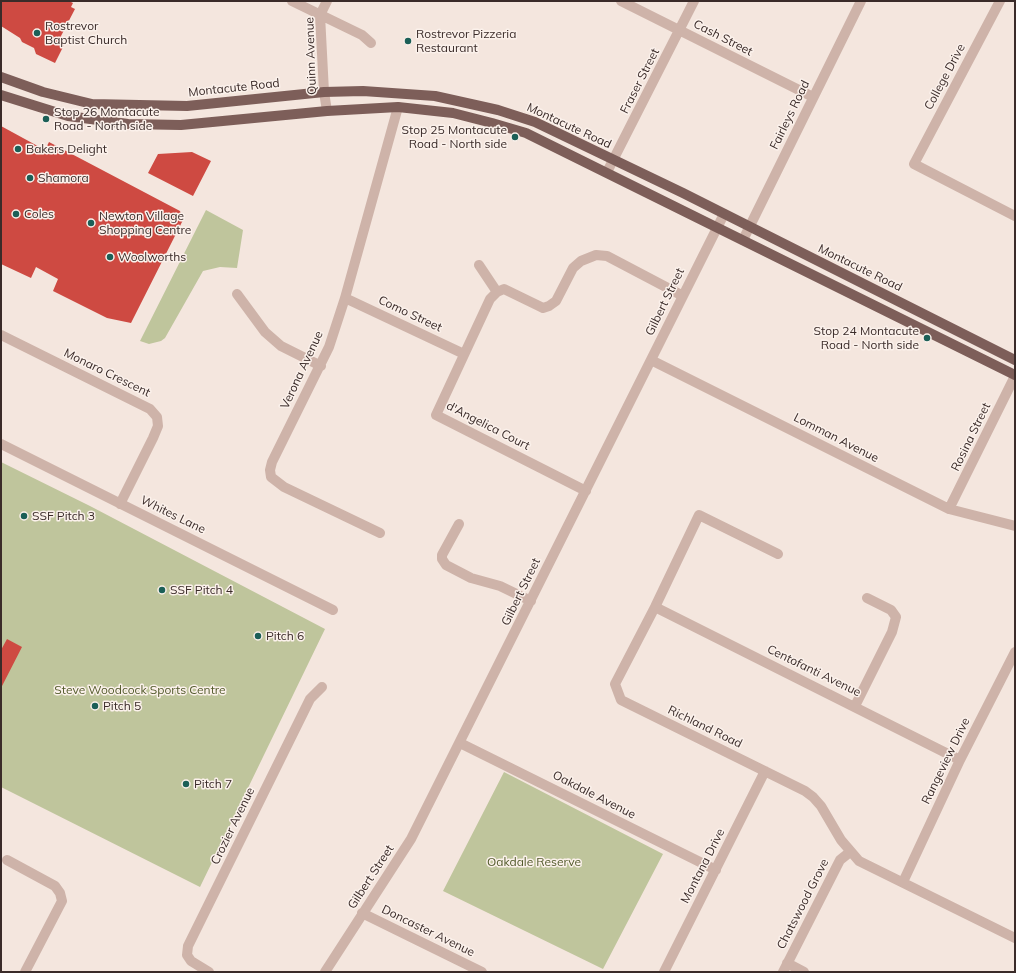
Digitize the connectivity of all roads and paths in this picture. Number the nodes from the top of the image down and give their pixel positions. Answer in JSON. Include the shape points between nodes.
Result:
{"nodes":[{"id":1,"x":292,"y":1,"type":"edge"},
{"id":2,"x":327,"y":1,"type":"edge"},
{"id":3,"x":621,"y":1,"type":"edge"},
{"id":4,"x":694,"y":1,"type":"edge"},
{"id":5,"x":861,"y":1,"type":"edge"},
{"id":6,"x":1000,"y":1,"type":"edge"},
{"id":7,"x":320,"y":15,"type":"junction"},
{"id":8,"x":680,"y":30,"type":"junction"},
{"id":9,"x":372,"y":43,"type":"dead end"},
{"id":10,"x":1,"y":77,"type":"edge"},
{"id":11,"x":324,"y":92,"type":"junction"},
{"id":12,"x":1,"y":95,"type":"edge"},
{"id":13,"x":813,"y":97,"type":"junction"},
{"id":14,"x":398,"y":107,"type":"junction"},
{"id":15,"x":327,"y":111,"type":"junction"},
{"id":16,"x":614,"y":161,"type":"junction"},
{"id":17,"x":607,"y":172,"type":"junction"},
{"id":18,"x":724,"y":214,"type":"junction"},
{"id":19,"x":1015,"y":216,"type":"edge"},
{"id":20,"x":718,"y":227,"type":"junction"},
{"id":21,"x":749,"y":228,"type":"junction"},
{"id":22,"x":743,"y":240,"type":"junction"},
{"id":23,"x":479,"y":265,"type":"dead end"},
{"id":24,"x":500,"y":290,"type":"junction"},
{"id":25,"x":237,"y":294,"type":"dead end"},
{"id":26,"x":683,"y":296,"type":"junction"},
{"id":27,"x":345,"y":298,"type":"junction"},
{"id":28,"x":1,"y":335,"type":"edge"},
{"id":29,"x":464,"y":354,"type":"junction"},
{"id":30,"x":651,"y":360,"type":"junction"},
{"id":31,"x":1015,"y":360,"type":"edge"},
{"id":32,"x":321,"y":366,"type":"junction"},
{"id":33,"x":1015,"y":376,"type":"edge"},
{"id":34,"x":1,"y":444,"type":"edge"},
{"id":35,"x":586,"y":491,"type":"junction"},
{"id":36,"x":120,"y":504,"type":"junction"},
{"id":37,"x":949,"y":509,"type":"junction"},
{"id":38,"x":459,"y":524,"type":"dead end"},
{"id":39,"x":1015,"y":526,"type":"edge"},
{"id":40,"x":380,"y":533,"type":"dead end"},
{"id":41,"x":778,"y":554,"type":"dead end"},
{"id":42,"x":867,"y":598,"type":"dead end"},
{"id":43,"x":531,"y":601,"type":"junction"},
{"id":44,"x":655,"y":607,"type":"junction"},
{"id":45,"x":333,"y":610,"type":"dead end"},
{"id":46,"x":1015,"y":652,"type":"edge"},
{"id":47,"x":322,"y":687,"type":"dead end"},
{"id":48,"x":855,"y":706,"type":"junction"},
{"id":49,"x":460,"y":743,"type":"junction"},
{"id":50,"x":960,"y":760,"type":"junction"},
{"id":51,"x":765,"y":771,"type":"junction"},
{"id":52,"x":850,"y":852,"type":"junction"},
{"id":53,"x":7,"y":860,"type":"dead end"},
{"id":54,"x":716,"y":870,"type":"junction"},
{"id":55,"x":903,"y":882,"type":"junction"},
{"id":56,"x":362,"y":913,"type":"junction"},
{"id":57,"x":1015,"y":938,"type":"edge"},
{"id":58,"x":785,"y":968,"type":"edge"},
{"id":59,"x":25,"y":972,"type":"edge"},
{"id":60,"x":209,"y":972,"type":"edge"},
{"id":61,"x":325,"y":972,"type":"edge"},
{"id":62,"x":482,"y":972,"type":"edge"},
{"id":63,"x":664,"y":972,"type":"edge"},
{"id":64,"x":804,"y":972,"type":"edge"}],
"edges":[{"from":1,"to":7,"type":"street"},
{"from":2,"to":7,"type":"street","name":"Quinn Avenue"},
{"from":3,"to":8,"type":"street","name":"Cash Street"},
{"from":4,"to":8,"type":"street","name":"Fraser Street"},
{"from":5,"to":13,"type":"street","name":"Fairleys Road"},
{"from":6,"to":19,"type":"street","name":"College Drive","via":[[914,164]]},
{"from":7,"to":9,"type":"street","via":[[362,35]]},
{"from":7,"to":11,"type":"street","name":"Quinn Avenue"},
{"from":8,"to":13,"type":"street","name":"Cash Street"},
{"from":8,"to":16,"type":"street","name":"Fraser Street"},
{"from":10,"to":11,"type":"main road","name":"Montacute Road","via":[[44,92],[100,105],[186,106]]},
{"from":11,"to":15,"type":"street","name":"Quinn Avenue"},
{"from":11,"to":16,"type":"main road","name":"Montacute Road","via":[[363,90],[461,100],[535,122]]},
{"from":12,"to":15,"type":"main road","name":"Montacute Road","via":[[68,116],[128,124],[181,126]]},
{"from":13,"to":21,"type":"street","name":"Fairleys Road"},
{"from":14,"to":15,"type":"main road","name":"Montacute Road"},
{"from":14,"to":17,"type":"main road","name":"Montacute Road","via":[[453,113],[526,133]]},
{"from":14,"to":27,"type":"street","name":"Verona Avenue"},
{"from":16,"to":17,"type":"street","name":"Fraser Street"},
{"from":16,"to":18,"type":"main road","name":"Montacute Road"},
{"from":17,"to":20,"type":"main road","name":"Montacute Road"},
{"from":18,"to":20,"type":"street","name":"Gilbert Street"},
{"from":18,"to":21,"type":"main road","name":"Montacute Road"},
{"from":20,"to":22,"type":"main road","name":"Montacute Road"},
{"from":20,"to":26,"type":"street","name":"Gilbert Street"},
{"from":21,"to":22,"type":"street","name":"Fairleys Road"},
{"from":21,"to":31,"type":"main road","name":"Montacute Road"},
{"from":22,"to":33,"type":"main road","name":"Montacute Road"},
{"from":23,"to":24,"type":"street"},
{"from":24,"to":26,"type":"street","via":[[543,308],[549,306],[556,301],[573,268],[581,261],[596,255],[607,256]]},
{"from":24,"to":29,"type":"street","name":"d'Angelica Court","via":[[490,299]]},
{"from":25,"to":32,"type":"street","via":[[265,332],[281,346]]},
{"from":26,"to":30,"type":"street","name":"Gilbert Street"},
{"from":27,"to":29,"type":"street","name":"Como Street"},
{"from":27,"to":32,"type":"street","name":"Verona Avenue"},
{"from":28,"to":36,"type":"street","name":"Monaro Crescent","via":[[150,409],[157,416],[158,426],[153,438]]},
{"from":29,"to":35,"type":"street","name":"d'Angelica Court","via":[[436,415]]},
{"from":30,"to":35,"type":"street","name":"Gilbert Street"},
{"from":30,"to":37,"type":"street","name":"Lomman Avenue"},
{"from":32,"to":40,"type":"street","name":"Verona Avenue","via":[[272,462],[271,477],[284,487]]},
{"from":33,"to":37,"type":"street","name":"Rosina Street"},
{"from":34,"to":36,"type":"street","name":"Whites Lane"},
{"from":35,"to":43,"type":"street","name":"Gilbert Street"},
{"from":36,"to":45,"type":"street","name":"Whites Lane"},
{"from":37,"to":39,"type":"street","name":"Lomman Avenue"},
{"from":38,"to":43,"type":"street","via":[[442,555],[443,562],[471,578],[500,586]]},
{"from":41,"to":44,"type":"street","name":"Richland Road","via":[[699,515]]},
{"from":42,"to":48,"type":"street","via":[[891,610],[896,617],[895,624]]},
{"from":43,"to":49,"type":"street","name":"Gilbert Street"},
{"from":44,"to":48,"type":"street","name":"Centofanti Avenue"},
{"from":44,"to":51,"type":"street","name":"Richland Road","via":[[615,684],[621,700]]},
{"from":46,"to":50,"type":"street","name":"Rangeview Drive"},
{"from":47,"to":60,"type":"street","name":"Crozier Avenue","via":[[310,699],[188,946],[187,955],[191,961]]},
{"from":48,"to":50,"type":"street","name":"Centofanti Avenue"},
{"from":49,"to":54,"type":"street","name":"Oakdale Avenue"},
{"from":49,"to":56,"type":"street","name":"Gilbert Street","via":[[412,839]]},
{"from":50,"to":55,"type":"street","name":"Rangeview Drive"},
{"from":51,"to":52,"type":"street","name":"Richland Road","via":[[813,797]]},
{"from":51,"to":54,"type":"street","name":"Montana Drive"},
{"from":52,"to":55,"type":"street","name":"Richland Road","via":[[859,861]]},
{"from":52,"to":58,"type":"street","name":"Chatswood Grove","via":[[840,860]]},
{"from":53,"to":59,"type":"street","via":[[55,886],[62,901]]},
{"from":54,"to":63,"type":"street","name":"Montana Drive"},
{"from":55,"to":57,"type":"street","name":"Richland Road"},
{"from":56,"to":61,"type":"street","name":"Gilbert Street"},
{"from":56,"to":62,"type":"street","name":"Doncaster Avenue"},
{"from":58,"to":64,"type":"street"}]}
